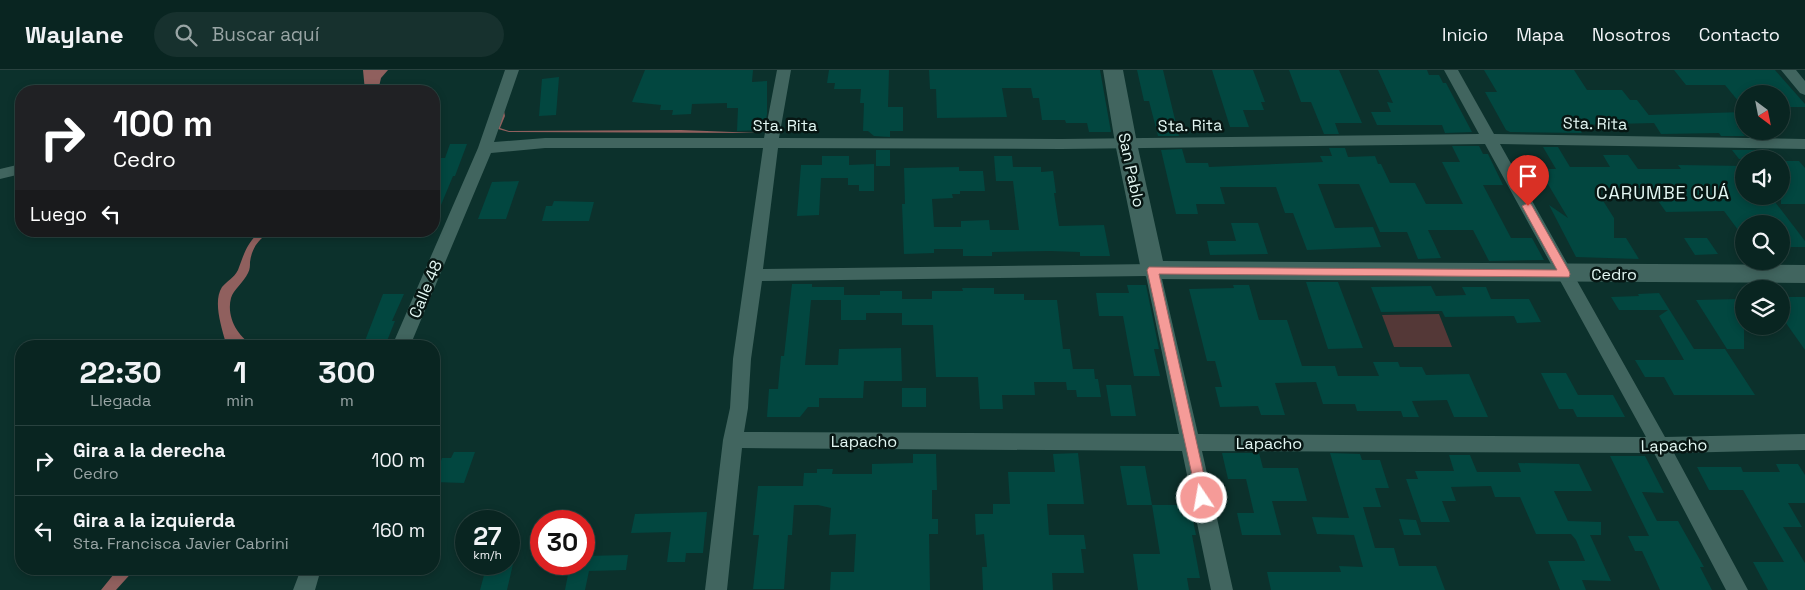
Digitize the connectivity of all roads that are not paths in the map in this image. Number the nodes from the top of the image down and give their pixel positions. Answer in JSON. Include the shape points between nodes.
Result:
{"nodes":[{"id":1,"x":512,"y":70,"type":"edge"},
{"id":2,"x":784,"y":70,"type":"edge"},
{"id":3,"x":1113,"y":70,"type":"edge"},
{"id":4,"x":1451,"y":70,"type":"edge"},
{"id":5,"x":1788,"y":70,"type":"edge"},
{"id":6,"x":1805,"y":90,"type":"edge"},
{"id":7,"x":1490,"y":139,"type":"junction"},
{"id":8,"x":771,"y":142,"type":"junction"},
{"id":9,"x":1126,"y":144,"type":"junction"},
{"id":10,"x":1805,"y":144,"type":"edge"},
{"id":11,"x":486,"y":148,"type":"junction"},
{"id":12,"x":15,"y":170,"type":"edge"},
{"id":13,"x":0,"y":174,"type":"edge"},
{"id":14,"x":1153,"y":270,"type":"junction"},
{"id":15,"x":1565,"y":274,"type":"junction"},
{"id":16,"x":1805,"y":274,"type":"edge"},
{"id":17,"x":754,"y":275,"type":"junction"},
{"id":18,"x":403,"y":340,"type":"edge"},
{"id":19,"x":733,"y":440,"type":"junction"},
{"id":20,"x":1190,"y":442,"type":"junction"},
{"id":21,"x":1805,"y":442,"type":"edge"},
{"id":22,"x":1660,"y":445,"type":"junction"},
{"id":23,"x":309,"y":575,"type":"edge"},
{"id":24,"x":304,"y":590,"type":"edge"},
{"id":25,"x":716,"y":590,"type":"edge"},
{"id":26,"x":1222,"y":590,"type":"edge"},
{"id":27,"x":1737,"y":590,"type":"edge"}],
"edges":[{"from":1,"to":11,"type":"street","name":"Calle 48"},
{"from":2,"to":8,"type":"street"},
{"from":3,"to":9,"type":"street","name":"San Pablo"},
{"from":4,"to":7,"type":"street"},
{"from":5,"to":6,"type":"street"},
{"from":7,"to":9,"type":"street","name":"Sta. Rita"},
{"from":7,"to":10,"type":"street","name":"Sta. Rita"},
{"from":7,"to":15,"type":"street"},
{"from":8,"to":9,"type":"street","name":"Sta. Rita"},
{"from":8,"to":11,"type":"street","name":"Sta. Rita","via":[[545,143]]},
{"from":8,"to":17,"type":"street"},
{"from":9,"to":14,"type":"street","name":"San Pablo"},
{"from":11,"to":18,"type":"street","name":"Calle 48"},
{"from":12,"to":13,"type":"street"},
{"from":14,"to":15,"type":"street","name":"Cedro"},
{"from":14,"to":17,"type":"street"},
{"from":14,"to":20,"type":"street"},
{"from":15,"to":16,"type":"street","name":"Cedro"},
{"from":15,"to":22,"type":"street"},
{"from":17,"to":19,"type":"street"},
{"from":19,"to":20,"type":"street","name":"Lapacho"},
{"from":19,"to":25,"type":"street"},
{"from":20,"to":22,"type":"street","name":"Lapacho"},
{"from":20,"to":26,"type":"street"},
{"from":21,"to":22,"type":"street","name":"Lapacho"},
{"from":22,"to":27,"type":"street"},
{"from":23,"to":24,"type":"street"}]}
